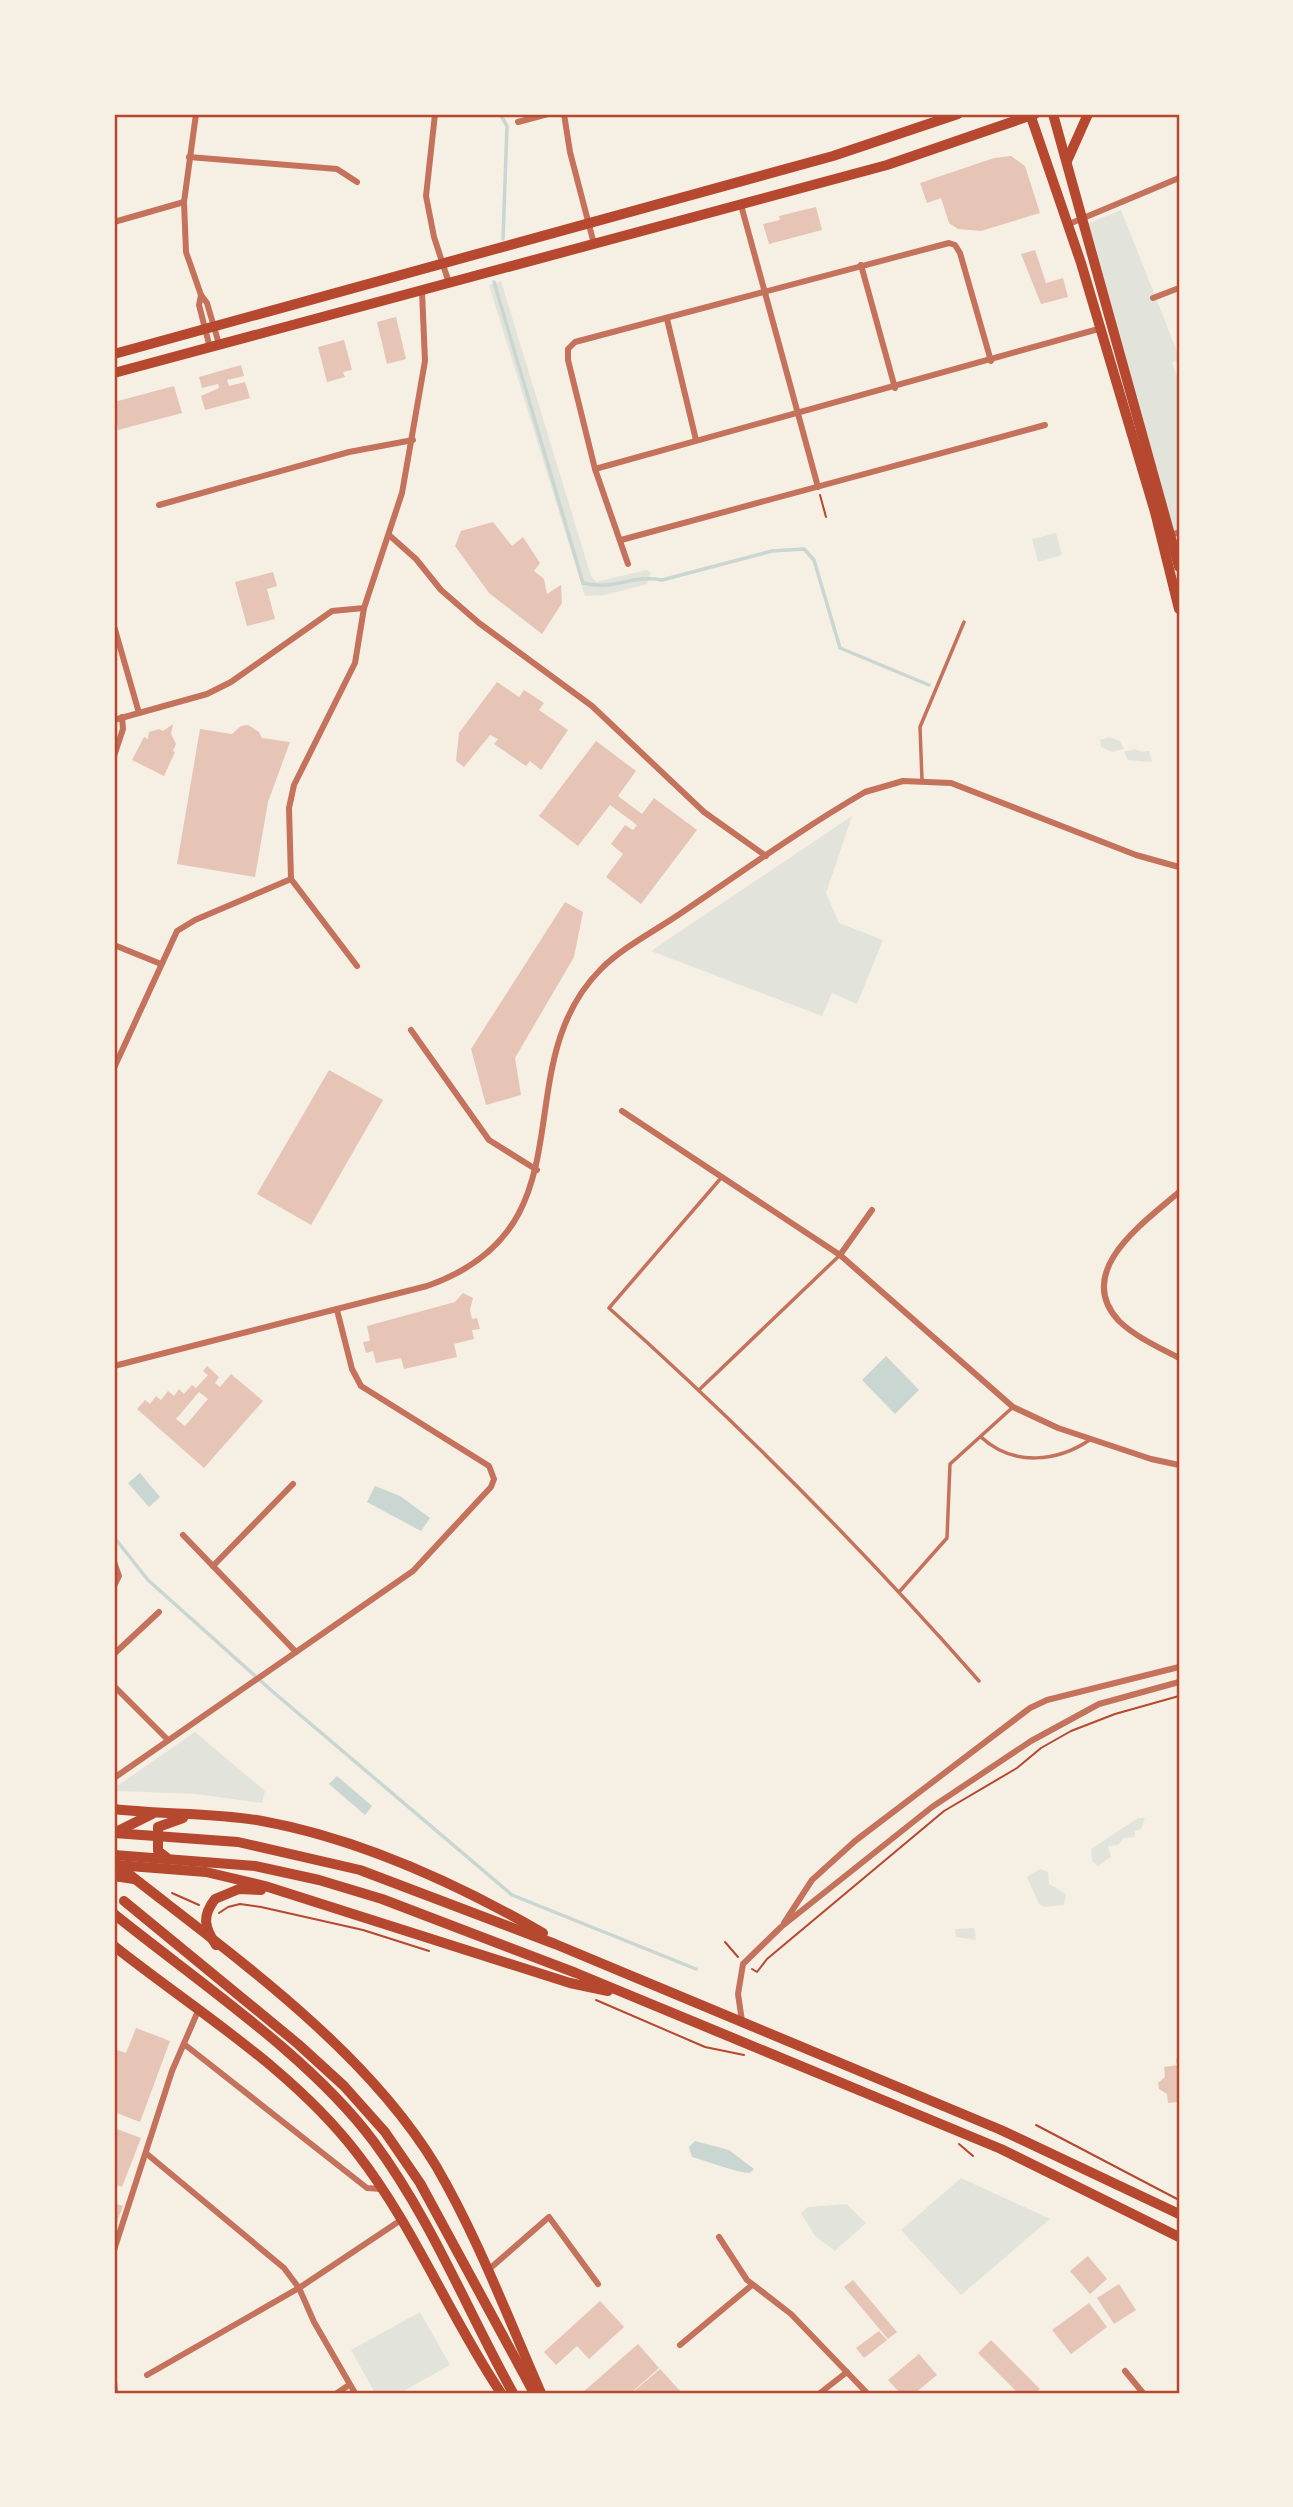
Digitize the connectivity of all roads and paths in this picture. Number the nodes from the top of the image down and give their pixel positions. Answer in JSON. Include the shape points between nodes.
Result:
{"nodes":[{"id":1,"x":196,"y":114,"type":"edge"},
{"id":2,"x":435,"y":114,"type":"edge"},
{"id":3,"x":548,"y":114,"type":"edge"},
{"id":4,"x":564,"y":114,"type":"edge"},
{"id":5,"x":958,"y":114,"type":"edge"},
{"id":6,"x":1032,"y":114,"type":"edge"},
{"id":7,"x":1054,"y":114,"type":"edge"},
{"id":8,"x":1087,"y":114,"type":"edge"},
{"id":9,"x":946,"y":117,"type":"edge"},
{"id":10,"x":518,"y":122,"type":"dead end"},
{"id":11,"x":189,"y":157,"type":"junction"},
{"id":12,"x":1067,"y":161,"type":"junction"},
{"id":13,"x":1179,"y":178,"type":"edge"},
{"id":14,"x":357,"y":182,"type":"dead end"},
{"id":15,"x":184,"y":202,"type":"junction"},
{"id":16,"x":741,"y":205,"type":"junction"},
{"id":17,"x":1082,"y":218,"type":"junction"},
{"id":18,"x":114,"y":222,"type":"edge"},
{"id":19,"x":589,"y":224,"type":"junction"},
{"id":20,"x":1069,"y":224,"type":"junction"},
{"id":21,"x":594,"y":244,"type":"junction"},
{"id":22,"x":443,"y":265,"type":"junction"},
{"id":23,"x":860,"y":265,"type":"junction"},
{"id":24,"x":449,"y":284,"type":"junction"},
{"id":25,"x":1179,"y":288,"type":"edge"},
{"id":26,"x":422,"y":291,"type":"junction"},
{"id":27,"x":764,"y":293,"type":"junction"},
{"id":28,"x":1153,"y":298,"type":"dead end"},
{"id":29,"x":667,"y":319,"type":"junction"},
{"id":30,"x":1113,"y":325,"type":"junction"},
{"id":31,"x":210,"y":328,"type":"junction"},
{"id":32,"x":1100,"y":329,"type":"junction"},
{"id":33,"x":215,"y":346,"type":"junction"},
{"id":34,"x":114,"y":354,"type":"edge"},
{"id":35,"x":991,"y":361,"type":"junction"},
{"id":36,"x":114,"y":373,"type":"edge"},
{"id":37,"x":895,"y":388,"type":"junction"},
{"id":38,"x":797,"y":412,"type":"junction"},
{"id":39,"x":1045,"y":425,"type":"dead end"},
{"id":40,"x":413,"y":440,"type":"junction"},
{"id":41,"x":696,"y":440,"type":"junction"},
{"id":42,"x":595,"y":469,"type":"junction"},
{"id":43,"x":818,"y":487,"type":"junction"},
{"id":44,"x":159,"y":505,"type":"dead end"},
{"id":45,"x":825,"y":517,"type":"dead end"},
{"id":46,"x":389,"y":535,"type":"junction"},
{"id":47,"x":1170,"y":536,"type":"edge"},
{"id":48,"x":621,"y":540,"type":"junction"},
{"id":49,"x":628,"y":564,"type":"dead end"},
{"id":50,"x":1179,"y":567,"type":"edge"},
{"id":51,"x":364,"y":608,"type":"junction"},
{"id":52,"x":1179,"y":609,"type":"edge"},
{"id":53,"x":964,"y":622,"type":"dead end"},
{"id":54,"x":114,"y":625,"type":"edge"},
{"id":55,"x":139,"y":713,"type":"junction"},
{"id":56,"x":122,"y":717,"type":"junction"},
{"id":57,"x":114,"y":720,"type":"edge"},
{"id":58,"x":114,"y":756,"type":"edge"},
{"id":59,"x":922,"y":780,"type":"junction"},
{"id":60,"x":766,"y":856,"type":"junction"},
{"id":61,"x":1179,"y":867,"type":"edge"},
{"id":62,"x":290,"y":880,"type":"junction"},
{"id":63,"x":114,"y":945,"type":"edge"},
{"id":64,"x":161,"y":964,"type":"junction"},
{"id":65,"x":357,"y":966,"type":"dead end"},
{"id":66,"x":411,"y":1030,"type":"dead end"},
{"id":67,"x":114,"y":1068,"type":"edge"},
{"id":68,"x":622,"y":1111,"type":"dead end"},
{"id":69,"x":537,"y":1170,"type":"junction"},
{"id":70,"x":723,"y":1176,"type":"junction"},
{"id":71,"x":1179,"y":1192,"type":"edge"},
{"id":72,"x":872,"y":1210,"type":"dead end"},
{"id":73,"x":840,"y":1255,"type":"junction"},
{"id":74,"x":337,"y":1310,"type":"junction"},
{"id":75,"x":1179,"y":1358,"type":"edge"},
{"id":76,"x":114,"y":1367,"type":"edge"},
{"id":77,"x":700,"y":1389,"type":"junction"},
{"id":78,"x":1013,"y":1407,"type":"junction"},
{"id":79,"x":981,"y":1437,"type":"junction"},
{"id":80,"x":1091,"y":1439,"type":"junction"},
{"id":81,"x":1179,"y":1465,"type":"edge"},
{"id":82,"x":293,"y":1484,"type":"dead end"},
{"id":83,"x":183,"y":1535,"type":"dead end"},
{"id":84,"x":114,"y":1562,"type":"edge"},
{"id":85,"x":213,"y":1566,"type":"junction"},
{"id":86,"x":114,"y":1586,"type":"edge"},
{"id":87,"x":900,"y":1591,"type":"junction"},
{"id":88,"x":159,"y":1612,"type":"dead end"},
{"id":89,"x":296,"y":1651,"type":"junction"},
{"id":90,"x":114,"y":1654,"type":"edge"},
{"id":91,"x":1179,"y":1667,"type":"edge"},
{"id":92,"x":979,"y":1681,"type":"dead end"},
{"id":93,"x":1179,"y":1682,"type":"edge"},
{"id":94,"x":114,"y":1686,"type":"edge"},
{"id":95,"x":1093,"y":1688,"type":"junction"},
{"id":96,"x":1179,"y":1696,"type":"edge"},
{"id":97,"x":1099,"y":1704,"type":"junction"},
{"id":98,"x":168,"y":1740,"type":"junction"},
{"id":99,"x":114,"y":1778,"type":"edge"},
{"id":100,"x":114,"y":1809,"type":"edge"},
{"id":101,"x":153,"y":1814,"type":"junction"},
{"id":102,"x":189,"y":1815,"type":"junction"},
{"id":103,"x":114,"y":1817,"type":"edge"},
{"id":104,"x":114,"y":1833,"type":"edge"},
{"id":105,"x":114,"y":1865,"type":"edge"},
{"id":106,"x":181,"y":1869,"type":"junction"},
{"id":107,"x":278,"y":1890,"type":"junction"},
{"id":108,"x":171,"y":1893,"type":"dead end"},
{"id":109,"x":124,"y":1901,"type":"dead end"},
{"id":110,"x":202,"y":1907,"type":"dead end"},
{"id":111,"x":114,"y":1914,"type":"edge"},
{"id":112,"x":218,"y":1914,"type":"dead end"},
{"id":113,"x":781,"y":1927,"type":"junction"},
{"id":114,"x":555,"y":1944,"type":"junction"},
{"id":115,"x":216,"y":1945,"type":"junction"},
{"id":116,"x":114,"y":1946,"type":"edge"},
{"id":117,"x":430,"y":1951,"type":"dead end"},
{"id":118,"x":757,"y":1972,"type":"dead end"},
{"id":119,"x":621,"y":1992,"type":"junction"},
{"id":120,"x":592,"y":1999,"type":"dead end"},
{"id":121,"x":198,"y":2011,"type":"junction"},
{"id":122,"x":742,"y":2023,"type":"junction"},
{"id":123,"x":184,"y":2044,"type":"junction"},
{"id":124,"x":705,"y":2047,"type":"dead end"},
{"id":125,"x":1037,"y":2125,"type":"dead end"},
{"id":126,"x":147,"y":2154,"type":"junction"},
{"id":127,"x":381,"y":2189,"type":"junction"},
{"id":128,"x":1179,"y":2200,"type":"edge"},
{"id":129,"x":1179,"y":2214,"type":"edge"},
{"id":130,"x":401,"y":2220,"type":"junction"},
{"id":131,"x":1179,"y":2236,"type":"edge"},
{"id":132,"x":719,"y":2238,"type":"dead end"},
{"id":133,"x":114,"y":2250,"type":"edge"},
{"id":134,"x":487,"y":2271,"type":"junction"},
{"id":135,"x":598,"y":2284,"type":"dead end"},
{"id":136,"x":752,"y":2285,"type":"junction"},
{"id":137,"x":299,"y":2288,"type":"junction"},
{"id":138,"x":680,"y":2345,"type":"dead end"},
{"id":139,"x":847,"y":2371,"type":"junction"},
{"id":140,"x":1125,"y":2371,"type":"dead end"},
{"id":141,"x":147,"y":2375,"type":"dead end"},
{"id":142,"x":114,"y":2381,"type":"edge"},
{"id":143,"x":349,"y":2385,"type":"junction"},
{"id":144,"x":115,"y":2393,"type":"edge"},
{"id":145,"x":337,"y":2393,"type":"edge"},
{"id":146,"x":355,"y":2393,"type":"edge"},
{"id":147,"x":502,"y":2393,"type":"edge"},
{"id":148,"x":513,"y":2393,"type":"edge"},
{"id":149,"x":534,"y":2393,"type":"edge"},
{"id":150,"x":541,"y":2393,"type":"edge"},
{"id":151,"x":820,"y":2393,"type":"edge"},
{"id":152,"x":867,"y":2393,"type":"edge"},
{"id":153,"x":1143,"y":2393,"type":"edge"}],
"edges":[{"from":1,"to":11,"type":"street"},
{"from":2,"to":22,"type":"street","via":[[426,195]]},
{"from":3,"to":10,"type":"street"},
{"from":4,"to":19,"type":"street"},
{"from":5,"to":9,"type":"main road"},
{"from":6,"to":16,"type":"main road","via":[[887,165]]},
{"from":6,"to":20,"type":"main road"},
{"from":7,"to":12,"type":"main road"},
{"from":8,"to":12,"type":"main road"},
{"from":9,"to":19,"type":"main road","via":[[844,152]]},
{"from":11,"to":14,"type":"street","via":[[337,169]]},
{"from":11,"to":15,"type":"street"},
{"from":12,"to":17,"type":"main road"},
{"from":13,"to":17,"type":"street"},
{"from":15,"to":18,"type":"street"},
{"from":15,"to":31,"type":"street","via":[[186,253]]},
{"from":16,"to":21,"type":"main road"},
{"from":16,"to":27,"type":"street"},
{"from":17,"to":20,"type":"street"},
{"from":17,"to":30,"type":"main road"},
{"from":19,"to":21,"type":"street"},
{"from":19,"to":22,"type":"main road"},
{"from":20,"to":32,"type":"main road"},
{"from":21,"to":24,"type":"main road"},
{"from":22,"to":24,"type":"street"},
{"from":22,"to":31,"type":"main road"},
{"from":23,"to":27,"type":"street"},
{"from":23,"to":35,"type":"street","via":[[942,244],[955,245]]},
{"from":23,"to":37,"type":"street"},
{"from":24,"to":26,"type":"main road"},
{"from":25,"to":28,"type":"street"},
{"from":26,"to":33,"type":"main road"},
{"from":26,"to":40,"type":"street","via":[[425,360]]},
{"from":27,"to":29,"type":"street"},
{"from":27,"to":38,"type":"street"},
{"from":29,"to":41,"type":"street"},
{"from":29,"to":42,"type":"street","via":[[575,342],[567,352]]},
{"from":30,"to":32,"type":"street"},
{"from":30,"to":47,"type":"main road"},
{"from":31,"to":33,"type":"street"},
{"from":31,"to":34,"type":"main road"},
{"from":32,"to":35,"type":"street"},
{"from":32,"to":47,"type":"main road"},
{"from":33,"to":36,"type":"main road"},
{"from":35,"to":37,"type":"street"},
{"from":37,"to":38,"type":"street"},
{"from":38,"to":41,"type":"street"},
{"from":38,"to":43,"type":"street"},
{"from":39,"to":43,"type":"street"},
{"from":40,"to":44,"type":"street","via":[[349,452]]},
{"from":40,"to":46,"type":"street"},
{"from":41,"to":42,"type":"street"},
{"from":42,"to":48,"type":"street"},
{"from":43,"to":45,"type":"path"},
{"from":43,"to":48,"type":"street"},
{"from":46,"to":51,"type":"street"},
{"from":46,"to":60,"type":"street","via":[[471,616],[592,706],[704,812]]},
{"from":47,"to":50,"type":"main road"},
{"from":47,"to":52,"type":"main road"},
{"from":48,"to":49,"type":"street"},
{"from":51,"to":55,"type":"street","via":[[332,611],[207,694]]},
{"from":51,"to":62,"type":"street","via":[[355,663],[294,785],[289,808]]},
{"from":53,"to":59,"type":"lane","via":[[920,727]]},
{"from":54,"to":55,"type":"street"},
{"from":55,"to":56,"type":"street"},
{"from":56,"to":57,"type":"street"},
{"from":56,"to":58,"type":"street"},
{"from":59,"to":60,"type":"street","via":[[865,792]]},
{"from":59,"to":61,"type":"street","via":[[966,787],[1136,855]]},
{"from":60,"to":69,"type":"street","via":[[601,969],[580,997],[561,1032],[554,1059]]},
{"from":62,"to":64,"type":"street","via":[[177,931]]},
{"from":62,"to":65,"type":"street"},
{"from":63,"to":64,"type":"street"},
{"from":64,"to":67,"type":"street"},
{"from":66,"to":69,"type":"street","via":[[489,1140]]},
{"from":68,"to":70,"type":"street"},
{"from":69,"to":74,"type":"street","via":[[527,1200],[508,1232],[468,1268],[428,1286]]},
{"from":70,"to":73,"type":"street"},
{"from":70,"to":77,"type":"lane","via":[[609,1308]]},
{"from":71,"to":75,"type":"street","via":[[1116,1250],[1105,1282],[1109,1308],[1121,1322]]},
{"from":72,"to":73,"type":"street"},
{"from":73,"to":77,"type":"lane"},
{"from":73,"to":78,"type":"street"},
{"from":74,"to":76,"type":"street"},
{"from":74,"to":89,"type":"street","via":[[361,1386],[489,1465],[494,1479],[486,1494],[413,1571]]},
{"from":77,"to":87,"type":"lane"},
{"from":78,"to":79,"type":"lane"},
{"from":78,"to":80,"type":"street"},
{"from":79,"to":80,"type":"lane","via":[[990,1446],[1036,1459],[1072,1452]]},
{"from":79,"to":87,"type":"lane","via":[[950,1464],[947,1538]]},
{"from":80,"to":81,"type":"street"},
{"from":82,"to":85,"type":"street"},
{"from":83,"to":85,"type":"street"},
{"from":84,"to":86,"type":"street","via":[[119,1576]]},
{"from":85,"to":89,"type":"street"},
{"from":87,"to":92,"type":"lane"},
{"from":88,"to":90,"type":"street"},
{"from":89,"to":98,"type":"street"},
{"from":91,"to":95,"type":"street"},
{"from":93,"to":97,"type":"street"},
{"from":94,"to":98,"type":"street"},
{"from":95,"to":97,"type":"street"},
{"from":95,"to":113,"type":"street","via":[[1030,1708],[868,1830],[812,1880]]},
{"from":96,"to":118,"type":"path","via":[[1071,1731],[944,1811],[766,1959]]},
{"from":97,"to":113,"type":"street","via":[[1031,1741],[932,1807]]},
{"from":98,"to":99,"type":"street"},
{"from":100,"to":101,"type":"highway"},
{"from":101,"to":102,"type":"highway"},
{"from":101,"to":103,"type":"highway"},
{"from":101,"to":104,"type":"highway"},
{"from":102,"to":106,"type":"highway","via":[[158,1827],[158,1851]]},
{"from":102,"to":114,"type":"highway","via":[[260,1821],[334,1837],[412,1867],[537,1929]]},
{"from":104,"to":114,"type":"highway","via":[[237,1842],[360,1870]]},
{"from":105,"to":106,"type":"highway"},
{"from":105,"to":115,"type":"main road"},
{"from":105,"to":119,"type":"highway","via":[[255,1866],[382,1899]]},
{"from":106,"to":107,"type":"highway"},
{"from":107,"to":115,"type":"highway","via":[[240,1889],[215,1899],[205,1919]]},
{"from":107,"to":119,"type":"highway","via":[[570,1983]]},
{"from":108,"to":110,"type":"path"},
{"from":109,"to":149,"type":"main road","via":[[298,2044],[385,2132],[420,2183]]},
{"from":111,"to":148,"type":"main road","via":[[288,2054],[373,2140],[407,2189]]},
{"from":112,"to":117,"type":"path","via":[[240,1904],[261,1907]]},
{"from":113,"to":122,"type":"street","via":[[744,1964],[738,1994]]},
{"from":114,"to":122,"type":"highway"},
{"from":115,"to":134,"type":"main road","via":[[362,2069],[435,2165]]},
{"from":116,"to":121,"type":"main road"},
{"from":119,"to":131,"type":"highway","via":[[1001,2149]]},
{"from":120,"to":124,"type":"path"},
{"from":121,"to":123,"type":"street"},
{"from":121,"to":127,"type":"main road","via":[[316,2106],[357,2152]]},
{"from":122,"to":129,"type":"highway","via":[[1001,2130]]},
{"from":123,"to":126,"type":"street"},
{"from":123,"to":127,"type":"street","via":[[367,2188]]},
{"from":125,"to":128,"type":"path"},
{"from":126,"to":133,"type":"street"},
{"from":126,"to":137,"type":"street","via":[[284,2268]]},
{"from":127,"to":130,"type":"main road"},
{"from":130,"to":137,"type":"street"},
{"from":130,"to":147,"type":"main road"},
{"from":132,"to":136,"type":"street"},
{"from":134,"to":135,"type":"street","via":[[549,2217]]},
{"from":134,"to":150,"type":"main road"},
{"from":136,"to":138,"type":"street"},
{"from":136,"to":139,"type":"street","via":[[791,2314]]},
{"from":137,"to":141,"type":"street"},
{"from":137,"to":143,"type":"street"},
{"from":139,"to":151,"type":"street"},
{"from":139,"to":152,"type":"street"},
{"from":140,"to":153,"type":"street"},
{"from":142,"to":144,"type":"street"},
{"from":143,"to":145,"type":"street"},
{"from":143,"to":146,"type":"street"}]}
